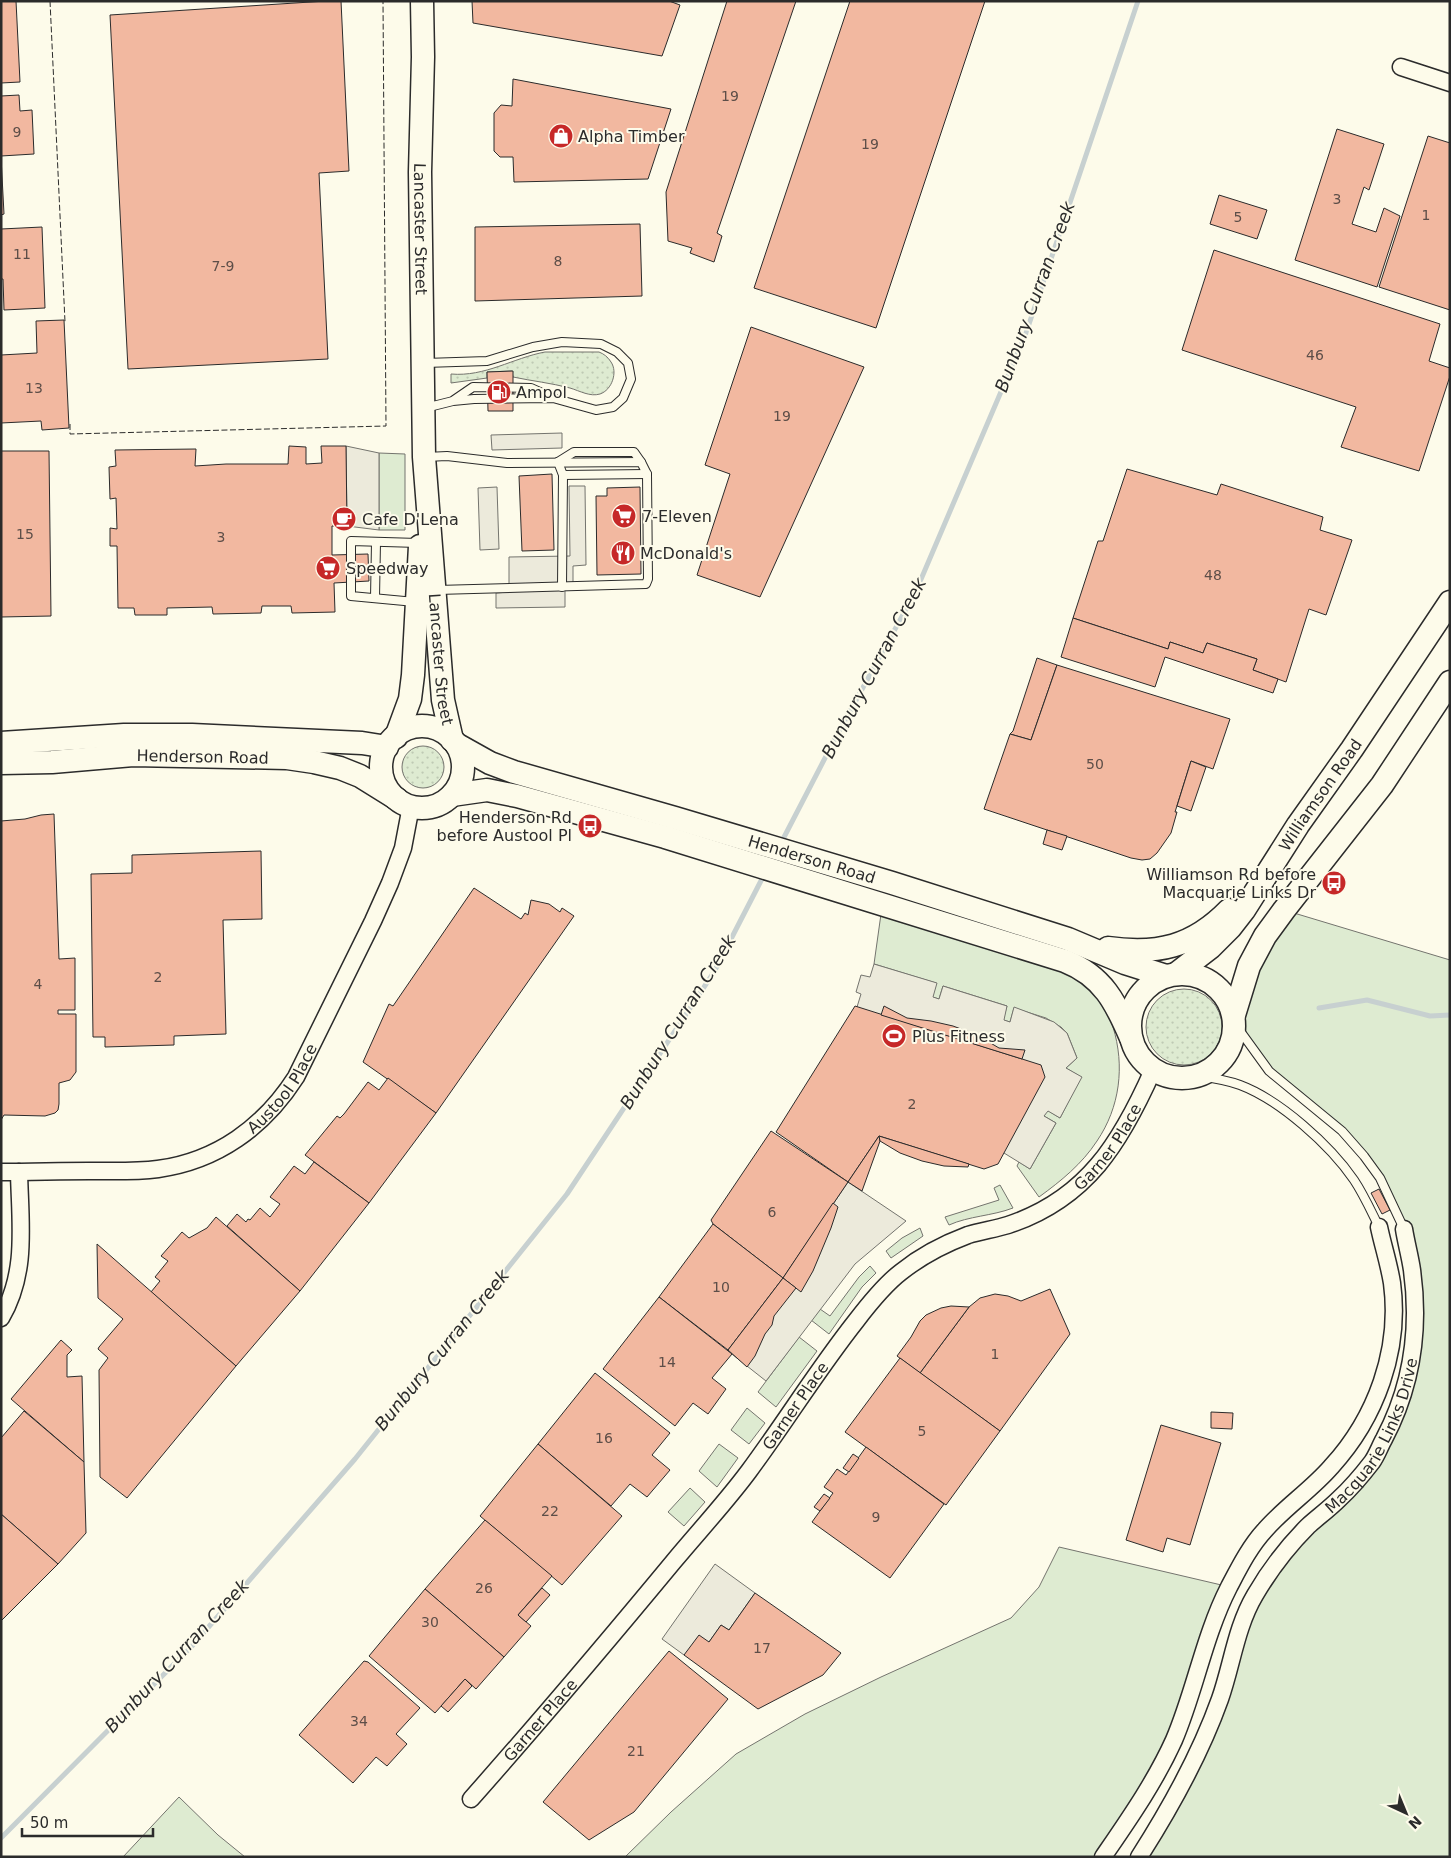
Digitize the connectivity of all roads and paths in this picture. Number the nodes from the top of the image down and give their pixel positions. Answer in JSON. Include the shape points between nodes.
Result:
{"nodes":[{"id":1,"x":422,"y":1,"type":"edge"},
{"id":2,"x":1401,"y":67,"type":"dead end"},
{"id":3,"x":1450,"y":83,"type":"edge"},
{"id":4,"x":422,"y":363,"type":"junction"},
{"id":5,"x":553,"y":398,"type":"junction"},
{"id":6,"x":453,"y":402,"type":"junction"},
{"id":7,"x":423,"y":408,"type":"junction"},
{"id":8,"x":424,"y":457,"type":"junction"},
{"id":9,"x":558,"y":462,"type":"junction"},
{"id":10,"x":647,"y":474,"type":"junction"},
{"id":11,"x":563,"y":475,"type":"junction"},
{"id":12,"x":376,"y":542,"type":"junction"},
{"id":13,"x":420,"y":543,"type":"junction"},
{"id":14,"x":562,"y":587,"type":"junction"},
{"id":15,"x":423,"y":594,"type":"junction"},
{"id":16,"x":375,"y":598,"type":"junction"},
{"id":17,"x":1450,"y":602,"type":"edge"},
{"id":18,"x":1450,"y":682,"type":"edge"},
{"id":19,"x":392,"y":742,"type":"junction"},
{"id":20,"x":454,"y":742,"type":"junction"},
{"id":21,"x":1,"y":743,"type":"edge"},
{"id":22,"x":1,"y":763,"type":"edge"},
{"id":23,"x":452,"y":795,"type":"junction"},
{"id":24,"x":404,"y":803,"type":"junction"},
{"id":25,"x":1298,"y":825,"type":"junction"},
{"id":26,"x":670,"y":827,"type":"junction"},
{"id":27,"x":1068,"y":939,"type":"junction"},
{"id":28,"x":1171,"y":975,"type":"junction"},
{"id":29,"x":1234,"y":1020,"type":"junction"},
{"id":30,"x":1131,"y":1038,"type":"junction"},
{"id":31,"x":1153,"y":1070,"type":"junction"},
{"id":32,"x":1199,"y":1076,"type":"junction"},
{"id":33,"x":1,"y":1172,"type":"edge"},
{"id":34,"x":19,"y":1172,"type":"junction"},
{"id":35,"x":1379,"y":1227,"type":"joint"},
{"id":36,"x":1404,"y":1229,"type":"joint"},
{"id":37,"x":1,"y":1318,"type":"edge"},
{"id":38,"x":471,"y":1799,"type":"dead end"},
{"id":39,"x":1103,"y":1857,"type":"edge"},
{"id":40,"x":1139,"y":1857,"type":"edge"}],
"edges":[{"from":1,"to":4,"type":"main road","name":"Lancaster Street"},
{"from":2,"to":3,"type":"street"},
{"from":4,"to":5,"type":"lane","via":[[487,361],[562,342],[601,344],[617,352],[628,363],[631,379],[623,398],[613,407],[596,410]]},
{"from":4,"to":7,"type":"main road","name":"Lancaster Street"},
{"from":5,"to":6,"type":"lane"},
{"from":5,"to":6,"type":"lane","via":[[531,388],[473,387]]},
{"from":6,"to":7,"type":"lane"},
{"from":7,"to":8,"type":"main road","name":"Lancaster Street"},
{"from":8,"to":9,"type":"lane","via":[[447,456],[507,463]]},
{"from":8,"to":13,"type":"main road","name":"Lancaster Street"},
{"from":8,"to":15,"type":"main road","name":"Lancaster Street"},
{"from":9,"to":10,"type":"lane","via":[[641,462]]},
{"from":9,"to":11,"type":"lane"},
{"from":10,"to":11,"type":"lane"},
{"from":10,"to":14,"type":"lane","via":[[646,584]]},
{"from":11,"to":14,"type":"lane"},
{"from":12,"to":13,"type":"lane"},
{"from":12,"to":16,"type":"lane"},
{"from":12,"to":16,"type":"lane","via":[[351,541],[352,596]]},
{"from":13,"to":15,"type":"main road","name":"Lancaster Street"},
{"from":14,"to":15,"type":"lane"},
{"from":15,"to":16,"type":"lane"},
{"from":15,"to":19,"type":"main road","name":"Lancaster Street","via":[[410,699]]},
{"from":15,"to":20,"type":"main road","name":"Lancaster Street"},
{"from":17,"to":25,"type":"main road","name":"Williamson Road"},
{"from":18,"to":29,"type":"main road","via":[[1382,785],[1265,936],[1249,966]]},
{"from":19,"to":20,"type":"main road","via":[[406,730],[424,727],[443,732]]},
{"from":19,"to":21,"type":"main road","name":"Henderson Road","via":[[124,735]]},
{"from":19,"to":24,"type":"main road","via":[[383,757],[382,774],[386,786]]},
{"from":20,"to":23,"type":"main road","via":[[462,755],[463,773]]},
{"from":20,"to":26,"type":"main road","name":"Henderson Road","via":[[490,763]]},
{"from":22,"to":24,"type":"main road","name":"Henderson Road","via":[[133,755],[287,758],[340,768],[360,776]]},
{"from":23,"to":24,"type":"main road","via":[[444,802],[422,808]]},
{"from":23,"to":26,"type":"main road","name":"Henderson Road","via":[[487,790],[504,792]]},
{"from":24,"to":34,"type":"street","name":"Austool Place","via":[[403,848],[369,929],[296,1077],[256,1126],[223,1148],[164,1168]]},
{"from":25,"to":27,"type":"main road","via":[[1240,898],[1209,928],[1189,940],[1150,951]]},
{"from":25,"to":28,"type":"main road","name":"Williamson Road","via":[[1230,928],[1211,947]]},
{"from":26,"to":27,"type":"main road","name":"Henderson Road","via":[[892,884]]},
{"from":26,"to":30,"type":"main road","name":"Henderson Road","via":[[880,903],[1076,965],[1101,984],[1113,1000]]},
{"from":27,"to":28,"type":"main road","name":"Henderson Road","via":[[1132,965]]},
{"from":28,"to":29,"type":"main road","via":[[1195,975],[1213,984],[1226,997]]},
{"from":28,"to":30,"type":"main road","via":[[1149,986],[1137,1001],[1130,1019]]},
{"from":29,"to":32,"type":"main road","via":[[1232,1043],[1223,1060]]},
{"from":29,"to":36,"type":"lane","name":"Macquarie Links Drive","via":[[1269,1071],[1342,1131],[1364,1156],[1380,1178]]},
{"from":30,"to":31,"type":"main road","via":[[1139,1056]]},
{"from":31,"to":32,"type":"main road","via":[[1180,1079]]},
{"from":31,"to":38,"type":"street","name":"Garner Place","via":[[1111,1148],[1068,1196],[1039,1213],[935,1249],[899,1273],[870,1303],[749,1471]]},
{"from":32,"to":35,"type":"lane","name":"Macquarie Links Drive","via":[[1240,1085],[1288,1113],[1313,1134],[1353,1179]]},
{"from":33,"to":34,"type":"street","name":"Austool Place"},
{"from":34,"to":37,"type":"street","via":[[22,1256],[14,1292]]},
{"from":35,"to":39,"type":"street","name":"Macquarie Links Drive","via":[[1392,1283],[1392,1345],[1386,1373],[1373,1406],[1331,1467],[1264,1530],[1246,1557],[1212,1628],[1174,1740],[1152,1784]]},
{"from":36,"to":40,"type":"street","name":"Macquarie Links Drive","via":[[1415,1306],[1410,1368],[1400,1403],[1373,1461],[1339,1499],[1307,1527],[1254,1596],[1238,1634],[1206,1735],[1168,1811]]}]}
